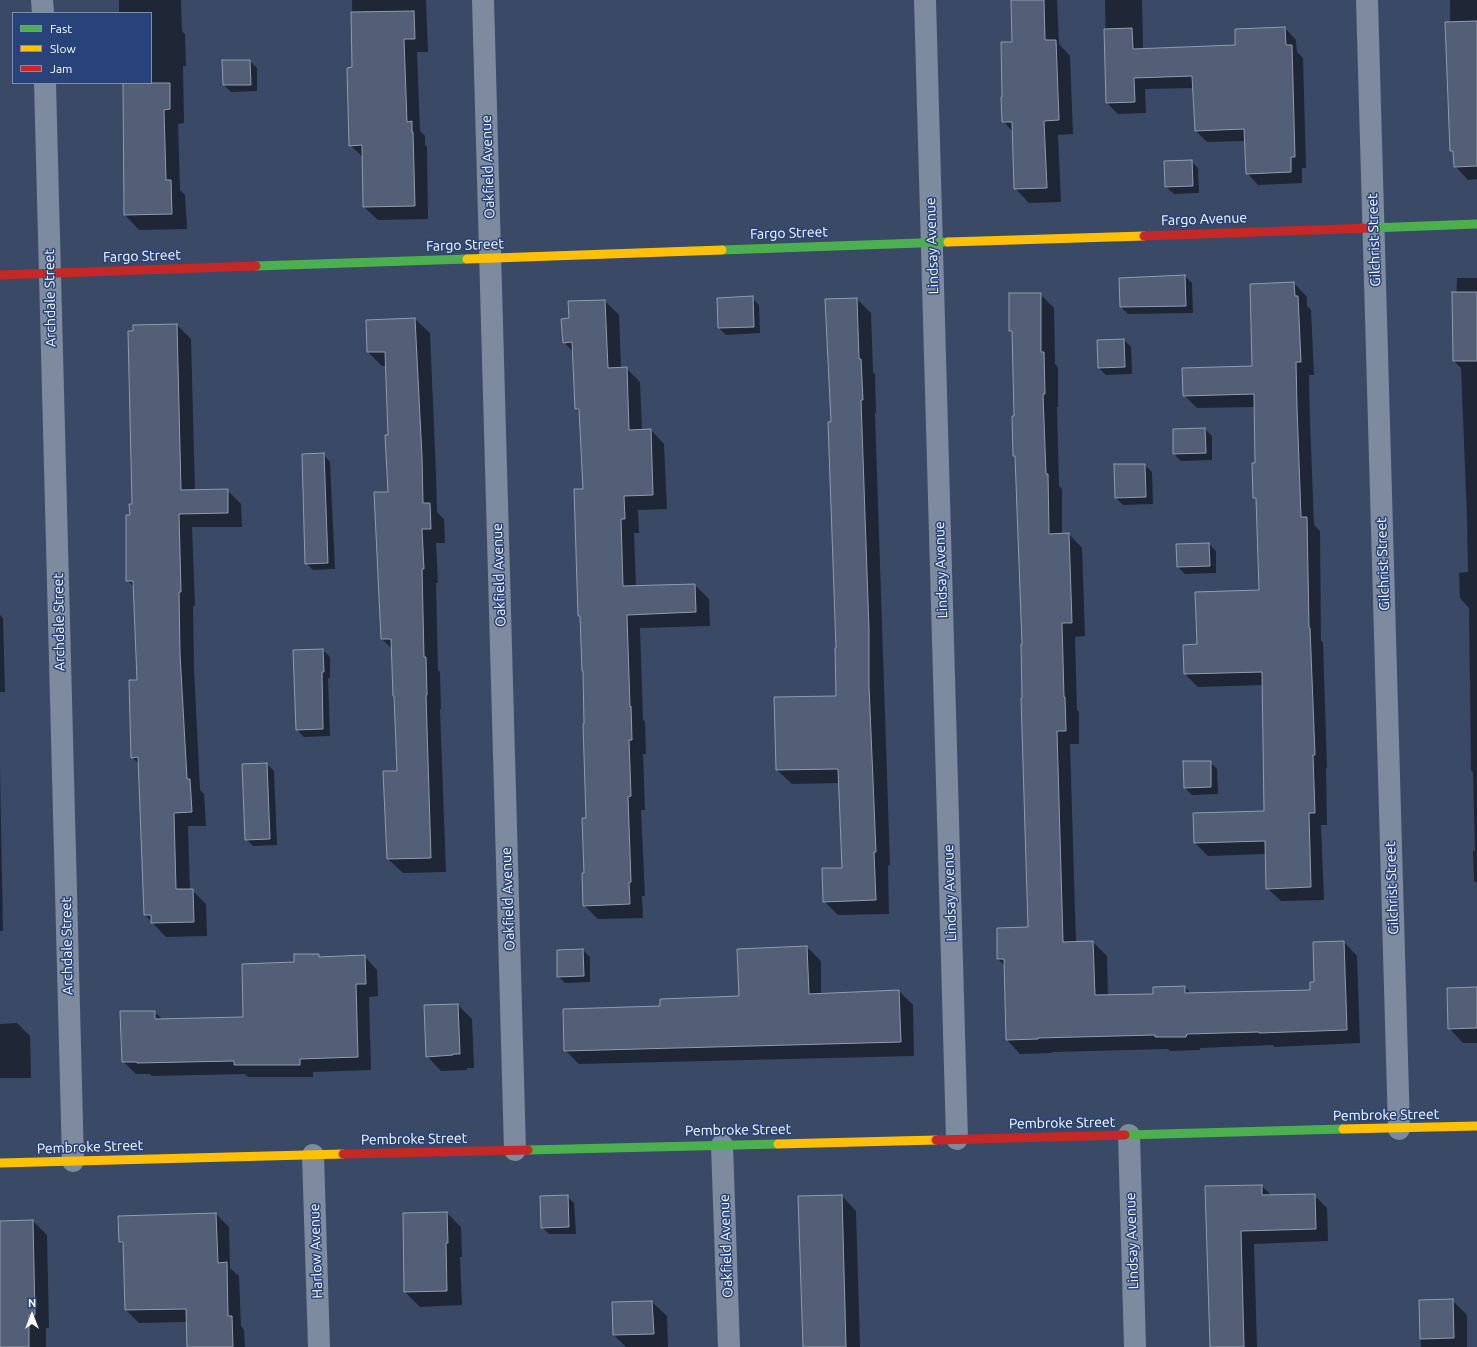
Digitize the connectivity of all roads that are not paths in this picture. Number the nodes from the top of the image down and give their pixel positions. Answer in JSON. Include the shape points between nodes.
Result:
{"nodes":[{"id":1,"x":42,"y":0,"type":"edge"},
{"id":2,"x":483,"y":0,"type":"edge"},
{"id":3,"x":925,"y":0,"type":"edge"},
{"id":4,"x":1367,"y":0,"type":"edge"},
{"id":5,"x":43,"y":12,"type":"edge"},
{"id":6,"x":45,"y":84,"type":"edge"},
{"id":7,"x":1477,"y":224,"type":"edge"},
{"id":8,"x":1374,"y":228,"type":"junction"},
{"id":9,"x":932,"y":242,"type":"junction"},
{"id":10,"x":491,"y":258,"type":"junction"},
{"id":11,"x":50,"y":273,"type":"junction"},
{"id":12,"x":0,"y":275,"type":"edge"},
{"id":13,"x":1477,"y":1126,"type":"edge"},
{"id":14,"x":1399,"y":1128,"type":"junction"},
{"id":15,"x":1129,"y":1135,"type":"junction"},
{"id":16,"x":957,"y":1139,"type":"junction"},
{"id":17,"x":722,"y":1145,"type":"junction"},
{"id":18,"x":515,"y":1150,"type":"junction"},
{"id":19,"x":313,"y":1155,"type":"junction"},
{"id":20,"x":73,"y":1161,"type":"junction"},
{"id":21,"x":0,"y":1163,"type":"edge"},
{"id":22,"x":319,"y":1347,"type":"edge"},
{"id":23,"x":729,"y":1347,"type":"edge"},
{"id":24,"x":1135,"y":1347,"type":"edge"}],
"edges":[{"from":1,"to":5,"type":"street"},
{"from":2,"to":10,"type":"street","name":"Oakfield Avenue"},
{"from":3,"to":9,"type":"street","name":"Lindsay Avenue"},
{"from":4,"to":8,"type":"street","name":"Gilchrist Street"},
{"from":6,"to":11,"type":"street","name":"Archdale Street"},
{"from":7,"to":8,"type":"street","name":"Fargo Avenue"},
{"from":8,"to":9,"type":"street","name":"Fargo Avenue"},
{"from":8,"to":14,"type":"street","name":"Gilchrist Street"},
{"from":9,"to":10,"type":"street","name":"Fargo Street"},
{"from":9,"to":16,"type":"street","name":"Lindsay Avenue"},
{"from":10,"to":11,"type":"street","name":"Fargo Street"},
{"from":10,"to":18,"type":"street","name":"Oakfield Avenue"},
{"from":11,"to":12,"type":"street","name":"Fargo Street"},
{"from":11,"to":20,"type":"street","name":"Archdale Street"},
{"from":13,"to":14,"type":"street","name":"Pembroke Street"},
{"from":14,"to":15,"type":"street","name":"Pembroke Street"},
{"from":15,"to":16,"type":"street","name":"Pembroke Street"},
{"from":15,"to":24,"type":"street","name":"Lindsay Avenue"},
{"from":16,"to":17,"type":"street","name":"Pembroke Street"},
{"from":17,"to":18,"type":"street","name":"Pembroke Street"},
{"from":17,"to":23,"type":"street","name":"Oakfield Avenue"},
{"from":18,"to":19,"type":"street","name":"Pembroke Street"},
{"from":19,"to":20,"type":"street","name":"Pembroke Street"},
{"from":19,"to":22,"type":"street","name":"Harlow Avenue"},
{"from":20,"to":21,"type":"street","name":"Pembroke Street"}]}
